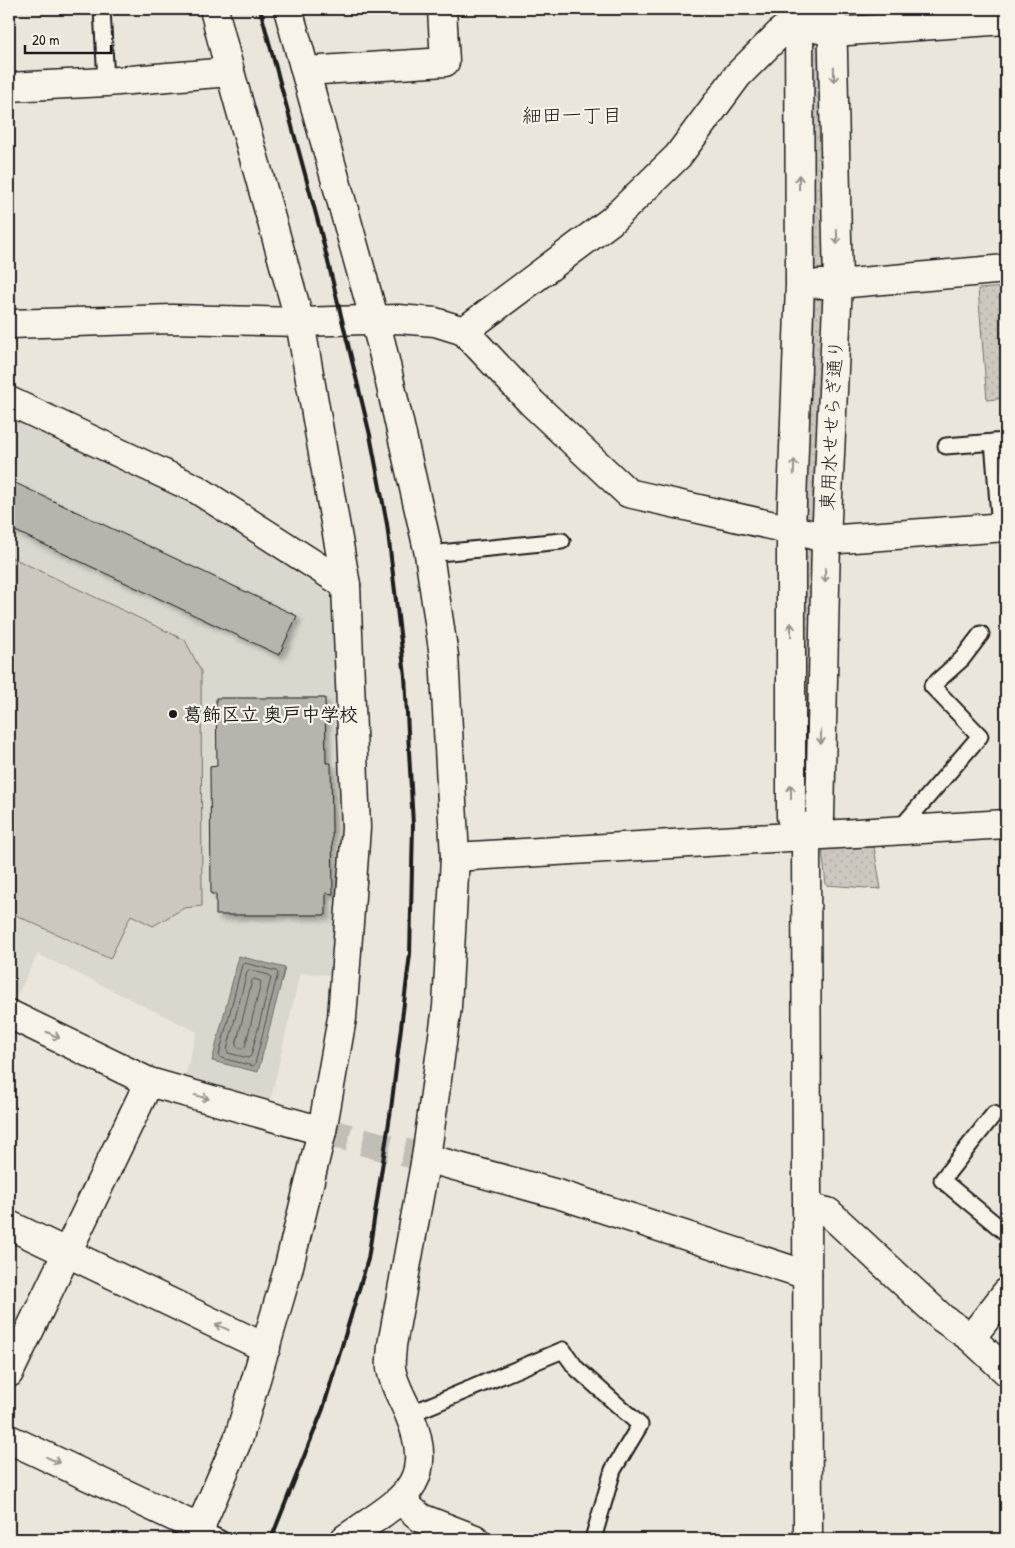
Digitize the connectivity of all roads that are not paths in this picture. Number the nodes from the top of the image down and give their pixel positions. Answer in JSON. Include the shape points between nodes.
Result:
{"nodes":[{"id":1,"x":102,"y":9,"type":"edge"},
{"id":2,"x":214,"y":9,"type":"edge"},
{"id":3,"x":288,"y":9,"type":"edge"},
{"id":4,"x":442,"y":9,"type":"edge"},
{"id":5,"x":798,"y":17,"type":"edge"},
{"id":6,"x":832,"y":20,"type":"edge"},
{"id":7,"x":1006,"y":20,"type":"edge"},
{"id":8,"x":306,"y":71,"type":"junction"},
{"id":9,"x":230,"y":72,"type":"junction"},
{"id":10,"x":106,"y":82,"type":"junction"},
{"id":11,"x":9,"y":87,"type":"edge"},
{"id":12,"x":1006,"y":270,"type":"edge"},
{"id":13,"x":838,"y":284,"type":"junction"},
{"id":14,"x":800,"y":285,"type":"junction"},
{"id":15,"x":375,"y":320,"type":"junction"},
{"id":16,"x":300,"y":322,"type":"junction"},
{"id":17,"x":9,"y":324,"type":"edge"},
{"id":18,"x":464,"y":331,"type":"junction"},
{"id":19,"x":9,"y":401,"type":"edge"},
{"id":20,"x":1000,"y":441,"type":"edge"},
{"id":21,"x":946,"y":446,"type":"dead end"},
{"id":22,"x":1003,"y":527,"type":"edge"},
{"id":23,"x":791,"y":530,"type":"junction"},
{"id":24,"x":826,"y":540,"type":"junction"},
{"id":25,"x":562,"y":541,"type":"dead end"},
{"id":26,"x":429,"y":554,"type":"junction"},
{"id":27,"x":346,"y":585,"type":"junction"},
{"id":28,"x":981,"y":634,"type":"dead end"},
{"id":29,"x":1006,"y":824,"type":"edge"},
{"id":30,"x":898,"y":831,"type":"junction"},
{"id":31,"x":806,"y":836,"type":"junction"},
{"id":32,"x":455,"y":857,"type":"junction"},
{"id":33,"x":9,"y":1014,"type":"edge"},
{"id":34,"x":149,"y":1082,"type":"junction"},
{"id":35,"x":994,"y":1114,"type":"dead end"},
{"id":36,"x":322,"y":1131,"type":"junction"},
{"id":37,"x":426,"y":1158,"type":"junction"},
{"id":38,"x":807,"y":1207,"type":"junction"},
{"id":39,"x":9,"y":1225,"type":"edge"},
{"id":40,"x":1006,"y":1233,"type":"edge"},
{"id":41,"x":66,"y":1253,"type":"junction"},
{"id":42,"x":807,"y":1275,"type":"junction"},
{"id":43,"x":1006,"y":1293,"type":"edge"},
{"id":44,"x":971,"y":1338,"type":"junction"},
{"id":45,"x":266,"y":1348,"type":"junction"},
{"id":46,"x":1006,"y":1371,"type":"edge"},
{"id":47,"x":9,"y":1373,"type":"edge"},
{"id":48,"x":410,"y":1414,"type":"junction"},
{"id":49,"x":9,"y":1439,"type":"edge"},
{"id":50,"x":400,"y":1500,"type":"junction"},
{"id":51,"x":205,"y":1536,"type":"edge"},
{"id":52,"x":345,"y":1539,"type":"edge"},
{"id":53,"x":475,"y":1539,"type":"edge"},
{"id":54,"x":593,"y":1539,"type":"edge"},
{"id":55,"x":808,"y":1539,"type":"edge"}],
"edges":[{"from":1,"to":10,"type":"lane"},
{"from":2,"to":9,"type":"street"},
{"from":3,"to":8,"type":"street"},
{"from":4,"to":8,"type":"street","via":[[445,62]]},
{"from":5,"to":6,"type":"street","via":[[816,28]]},
{"from":14,"to":5,"type":"street","one_way":true},
{"from":5,"to":18,"type":"street","via":[[738,75],[678,156],[611,221]]},
{"from":6,"to":7,"type":"street"},
{"from":6,"to":13,"type":"street","name":"東用水せせらぎ通り","one_way":true},
{"from":8,"to":15,"type":"street"},
{"from":9,"to":10,"type":"street"},
{"from":9,"to":16,"type":"street"},
{"from":10,"to":11,"type":"street"},
{"from":12,"to":13,"type":"street"},
{"from":13,"to":14,"type":"street"},
{"from":13,"to":24,"type":"street","name":"東用水せせらぎ通り"},
{"from":23,"to":14,"type":"street","one_way":true},
{"from":15,"to":16,"type":"street"},
{"from":15,"to":18,"type":"street","via":[[435,322]]},
{"from":15,"to":26,"type":"street"},
{"from":16,"to":17,"type":"street","via":[[172,319]]},
{"from":16,"to":27,"type":"street"},
{"from":18,"to":23,"type":"street","via":[[532,403],[628,494]]},
{"from":19,"to":27,"type":"street","via":[[198,490]]},
{"from":20,"to":21,"type":"lane"},
{"from":20,"to":22,"type":"lane"},
{"from":22,"to":24,"type":"street"},
{"from":23,"to":24,"type":"street"},
{"from":31,"to":23,"type":"street","one_way":true,"via":[[791,817]]},
{"from":24,"to":31,"type":"street","name":"東用水せせらぎ通り","one_way":true,"via":[[820,818]]},
{"from":25,"to":26,"type":"lane"},
{"from":26,"to":32,"type":"street","via":[[444,656]]},
{"from":27,"to":36,"type":"street","via":[[356,828],[342,1018]]},
{"from":28,"to":30,"type":"lane","via":[[962,659],[932,686],[980,736]]},
{"from":29,"to":30,"type":"street"},
{"from":30,"to":31,"type":"street"},
{"from":31,"to":32,"type":"street"},
{"from":31,"to":38,"type":"street"},
{"from":32,"to":37,"type":"street","via":[[447,1007]]},
{"from":33,"to":34,"type":"street","one_way":true},
{"from":34,"to":36,"type":"street","one_way":true},
{"from":34,"to":41,"type":"street"},
{"from":35,"to":40,"type":"lane","via":[[942,1180]]},
{"from":36,"to":45,"type":"street"},
{"from":37,"to":42,"type":"street","via":[[561,1195]]},
{"from":37,"to":48,"type":"street","via":[[392,1345],[391,1368]]},
{"from":38,"to":42,"type":"street"},
{"from":38,"to":44,"type":"street","via":[[828,1212],[942,1318]]},
{"from":39,"to":41,"type":"street"},
{"from":45,"to":41,"type":"street","one_way":true},
{"from":41,"to":47,"type":"street"},
{"from":42,"to":55,"type":"street"},
{"from":43,"to":44,"type":"street"},
{"from":44,"to":46,"type":"street"},
{"from":45,"to":51,"type":"street"},
{"from":48,"to":50,"type":"street","via":[[421,1461],[409,1490]]},
{"from":48,"to":54,"type":"lane","via":[[563,1350],[576,1368],[640,1425],[613,1470]]},
{"from":49,"to":51,"type":"street","one_way":true},
{"from":50,"to":52,"type":"street"},
{"from":50,"to":53,"type":"street","via":[[421,1518]]}]}
